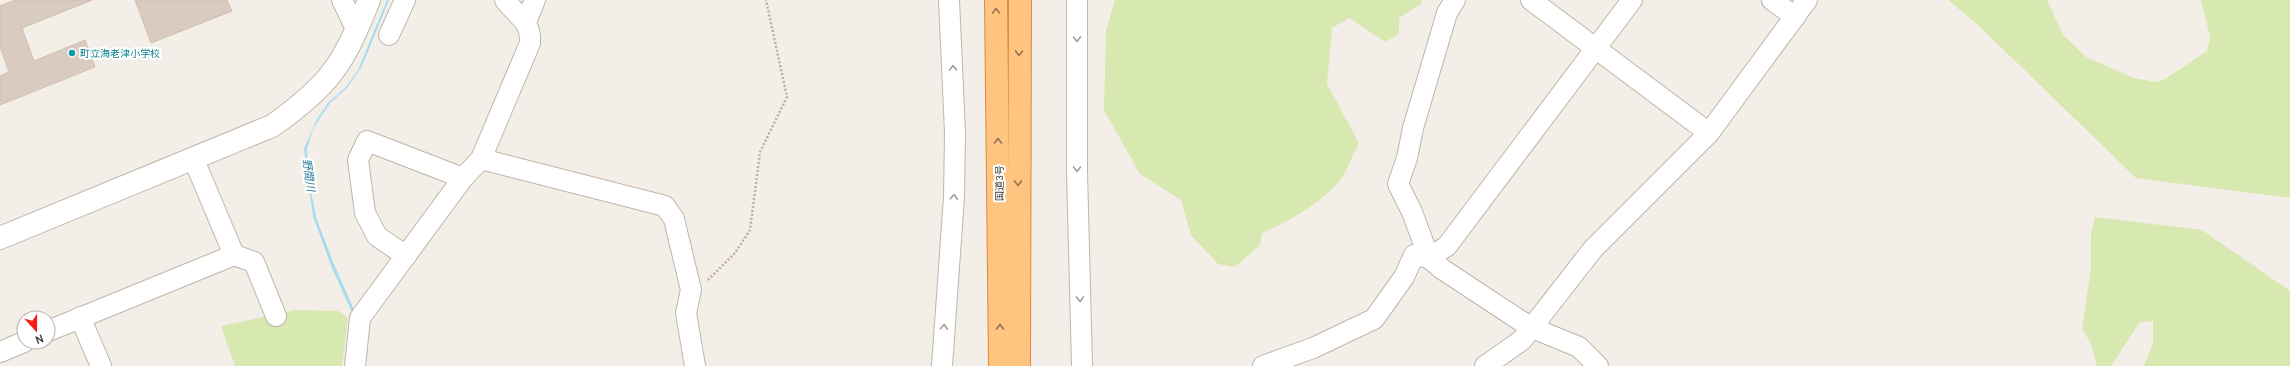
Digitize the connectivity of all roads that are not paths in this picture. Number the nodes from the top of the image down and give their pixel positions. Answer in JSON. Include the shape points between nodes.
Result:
{"nodes":[{"id":1,"x":342,"y":0,"type":"edge"},
{"id":2,"x":369,"y":0,"type":"edge"},
{"id":3,"x":405,"y":0,"type":"edge"},
{"id":4,"x":505,"y":0,"type":"edge"},
{"id":5,"x":535,"y":0,"type":"edge"},
{"id":6,"x":949,"y":0,"type":"edge"},
{"id":7,"x":996,"y":0,"type":"edge"},
{"id":8,"x":1020,"y":0,"type":"edge"},
{"id":9,"x":1077,"y":0,"type":"edge"},
{"id":10,"x":1455,"y":0,"type":"edge"},
{"id":11,"x":1531,"y":0,"type":"edge"},
{"id":12,"x":1632,"y":0,"type":"edge"},
{"id":13,"x":1772,"y":0,"type":"edge"},
{"id":14,"x":1808,"y":0,"type":"edge"},
{"id":15,"x":1795,"y":17,"type":"junction"},
{"id":16,"x":526,"y":22,"type":"junction"},
{"id":17,"x":357,"y":31,"type":"junction"},
{"id":18,"x":389,"y":35,"type":"dead end"},
{"id":19,"x":1595,"y":49,"type":"junction"},
{"id":20,"x":1709,"y":133,"type":"junction"},
{"id":21,"x":481,"y":159,"type":"junction"},
{"id":22,"x":194,"y":160,"type":"junction"},
{"id":23,"x":463,"y":178,"type":"junction"},
{"id":24,"x":0,"y":238,"type":"edge"},
{"id":25,"x":234,"y":255,"type":"junction"},
{"id":26,"x":406,"y":256,"type":"junction"},
{"id":27,"x":1429,"y":258,"type":"junction"},
{"id":28,"x":276,"y":316,"type":"dead end"},
{"id":29,"x":80,"y":317,"type":"junction"},
{"id":30,"x":1530,"y":327,"type":"junction"},
{"id":31,"x":56,"y":328,"type":"edge"},
{"id":32,"x":16,"y":345,"type":"edge"},
{"id":33,"x":0,"y":352,"type":"edge"},
{"id":34,"x":101,"y":366,"type":"edge"},
{"id":35,"x":355,"y":366,"type":"edge"},
{"id":36,"x":695,"y":366,"type":"edge"},
{"id":37,"x":942,"y":366,"type":"edge"},
{"id":38,"x":1000,"y":366,"type":"edge"},
{"id":39,"x":1019,"y":366,"type":"edge"},
{"id":40,"x":1082,"y":366,"type":"edge"},
{"id":41,"x":1262,"y":366,"type":"edge"},
{"id":42,"x":1485,"y":366,"type":"edge"},
{"id":43,"x":1598,"y":366,"type":"edge"}],
"edges":[{"from":1,"to":17,"type":"street"},
{"from":2,"to":17,"type":"street"},
{"from":3,"to":18,"type":"street"},
{"from":4,"to":16,"type":"street"},
{"from":5,"to":16,"type":"street"},
{"from":37,"to":6,"type":"street","one_way":true,"via":[[954,197],[955,125]]},
{"from":38,"to":7,"type":"highway","name":"国道3号","one_way":true},
{"from":8,"to":39,"type":"highway","name":"国道3号","one_way":true},
{"from":9,"to":40,"type":"street","one_way":true,"via":[[1077,172]]},
{"from":10,"to":27,"type":"street","via":[[1446,13],[1398,184],[1412,212]]},
{"from":11,"to":19,"type":"street"},
{"from":12,"to":19,"type":"street"},
{"from":13,"to":15,"type":"street"},
{"from":14,"to":15,"type":"street"},
{"from":15,"to":20,"type":"street"},
{"from":16,"to":21,"type":"street","via":[[531,32],[530,43]]},
{"from":17,"to":22,"type":"street","via":[[344,58],[330,78],[302,105],[272,126]]},
{"from":19,"to":20,"type":"street"},
{"from":19,"to":27,"type":"street","via":[[1447,246]]},
{"from":20,"to":30,"type":"street","via":[[1593,249]]},
{"from":21,"to":23,"type":"street"},
{"from":21,"to":36,"type":"street","via":[[665,206],[674,219],[691,290],[686,313]]},
{"from":22,"to":24,"type":"street"},
{"from":22,"to":25,"type":"street"},
{"from":23,"to":26,"type":"street"},
{"from":23,"to":26,"type":"street","via":[[367,141],[358,160],[365,212],[377,236]]},
{"from":25,"to":28,"type":"street","via":[[254,262]]},
{"from":25,"to":29,"type":"street"},
{"from":26,"to":35,"type":"street","via":[[360,318]]},
{"from":27,"to":30,"type":"street"},
{"from":27,"to":41,"type":"street","via":[[1414,255],[1404,277],[1374,319],[1314,348]]},
{"from":29,"to":31,"type":"street"},
{"from":29,"to":34,"type":"street"},
{"from":30,"to":42,"type":"street","via":[[1522,340]]},
{"from":30,"to":43,"type":"street","via":[[1579,347]]},
{"from":32,"to":33,"type":"street"}]}
